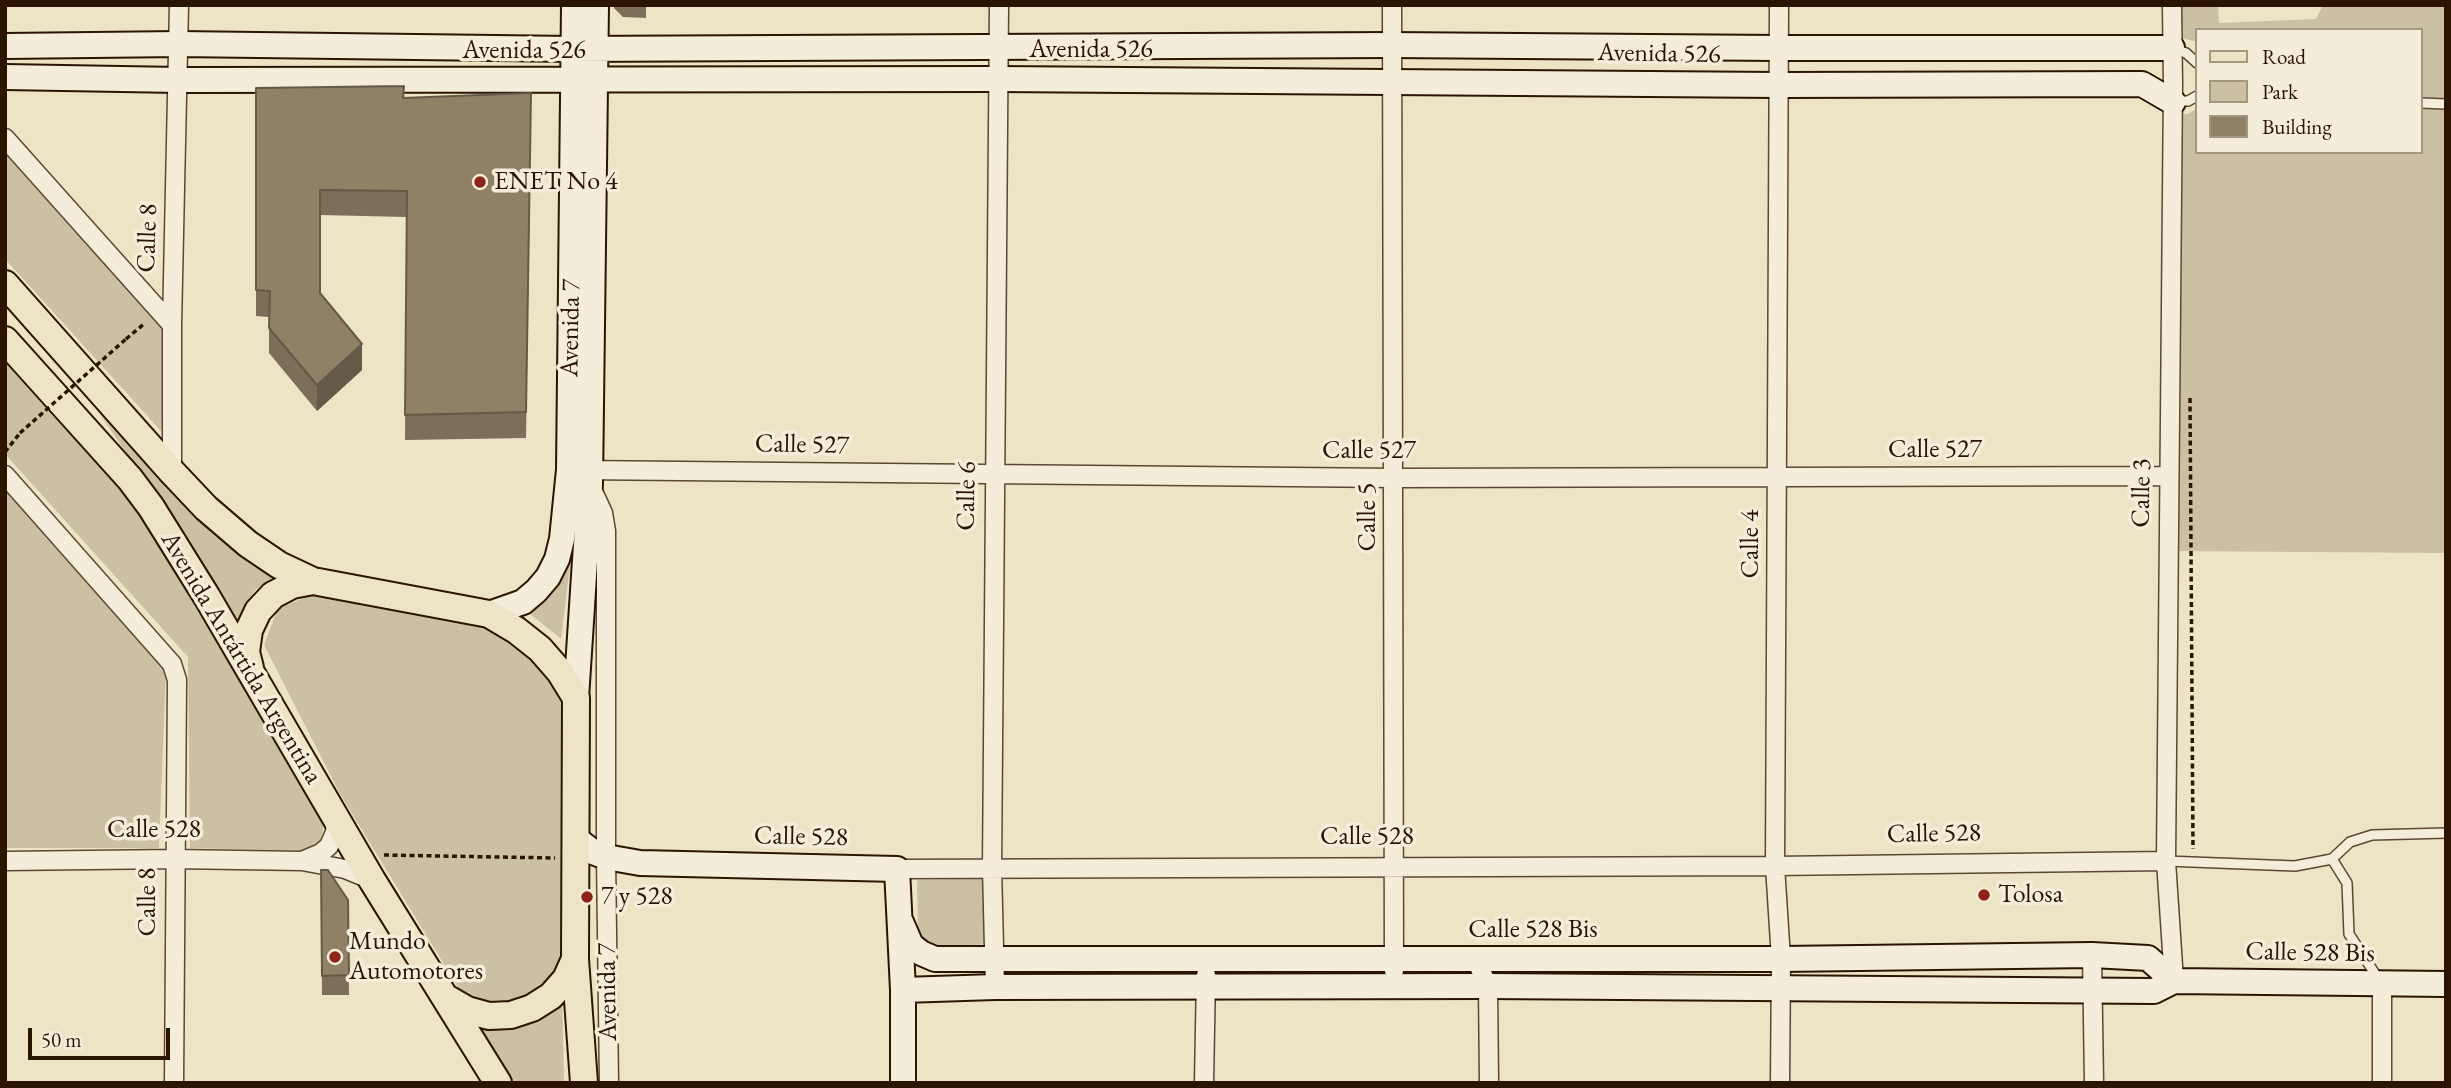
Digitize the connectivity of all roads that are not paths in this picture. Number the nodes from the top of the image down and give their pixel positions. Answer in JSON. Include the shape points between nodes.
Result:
{"nodes":[{"id":1,"x":179,"y":5,"type":"edge"},
{"id":2,"x":574,"y":5,"type":"edge"},
{"id":3,"x":596,"y":5,"type":"edge"},
{"id":4,"x":999,"y":5,"type":"edge"},
{"id":5,"x":1392,"y":5,"type":"edge"},
{"id":6,"x":1779,"y":5,"type":"edge"},
{"id":7,"x":2172,"y":5,"type":"edge"},
{"id":8,"x":179,"y":44,"type":"junction"},
{"id":9,"x":1391,"y":45,"type":"junction"},
{"id":10,"x":5,"y":46,"type":"edge"},
{"id":11,"x":999,"y":46,"type":"junction"},
{"id":12,"x":1779,"y":48,"type":"junction"},
{"id":13,"x":2172,"y":48,"type":"junction"},
{"id":14,"x":584,"y":49,"type":"junction"},
{"id":15,"x":2196,"y":62,"type":"edge"},
{"id":16,"x":5,"y":77,"type":"edge"},
{"id":17,"x":998,"y":79,"type":"junction"},
{"id":18,"x":179,"y":80,"type":"junction"},
{"id":19,"x":585,"y":81,"type":"junction"},
{"id":20,"x":1392,"y":81,"type":"junction"},
{"id":21,"x":1778,"y":85,"type":"junction"},
{"id":22,"x":2196,"y":97,"type":"edge"},
{"id":23,"x":2173,"y":102,"type":"junction"},
{"id":24,"x":2423,"y":103,"type":"edge"},
{"id":25,"x":2446,"y":104,"type":"edge"},
{"id":26,"x":5,"y":138,"type":"edge"},
{"id":27,"x":5,"y":284,"type":"edge"},
{"id":28,"x":172,"y":325,"type":"junction"},
{"id":29,"x":5,"y":340,"type":"edge"},
{"id":30,"x":172,"y":472,"type":"junction"},
{"id":31,"x":997,"y":473,"type":"junction"},
{"id":32,"x":5,"y":475,"type":"edge"},
{"id":33,"x":583,"y":475,"type":"junction"},
{"id":34,"x":2168,"y":475,"type":"junction"},
{"id":35,"x":1778,"y":477,"type":"junction"},
{"id":36,"x":1394,"y":478,"type":"junction"},
{"id":37,"x":313,"y":581,"type":"junction"},
{"id":38,"x":489,"y":614,"type":"junction"},
{"id":39,"x":251,"y":673,"type":"junction"},
{"id":40,"x":576,"y":698,"type":"junction"},
{"id":41,"x":336,"y":819,"type":"junction"},
{"id":42,"x":2446,"y":833,"type":"edge"},
{"id":43,"x":575,"y":848,"type":"junction"},
{"id":44,"x":606,"y":857,"type":"junction"},
{"id":45,"x":174,"y":859,"type":"junction"},
{"id":46,"x":2332,"y":859,"type":"junction"},
{"id":47,"x":5,"y":860,"type":"edge"},
{"id":48,"x":302,"y":861,"type":"junction"},
{"id":49,"x":2166,"y":861,"type":"junction"},
{"id":50,"x":1394,"y":866,"type":"junction"},
{"id":51,"x":1776,"y":866,"type":"junction"},
{"id":52,"x":992,"y":868,"type":"junction"},
{"id":53,"x":897,"y":869,"type":"junction"},
{"id":54,"x":372,"y":880,"type":"junction"},
{"id":55,"x":901,"y":922,"type":"junction"},
{"id":56,"x":2092,"y":955,"type":"junction"},
{"id":57,"x":994,"y":957,"type":"junction"},
{"id":58,"x":1207,"y":957,"type":"junction"},
{"id":59,"x":575,"y":959,"type":"junction"},
{"id":60,"x":1394,"y":959,"type":"junction"},
{"id":61,"x":1781,"y":959,"type":"junction"},
{"id":62,"x":1476,"y":960,"type":"junction"},
{"id":63,"x":2174,"y":981,"type":"junction"},
{"id":64,"x":2382,"y":984,"type":"junction"},
{"id":65,"x":2446,"y":984,"type":"edge"},
{"id":66,"x":1488,"y":986,"type":"junction"},
{"id":67,"x":995,"y":987,"type":"junction"},
{"id":68,"x":1394,"y":987,"type":"junction"},
{"id":69,"x":1205,"y":988,"type":"junction"},
{"id":70,"x":1780,"y":988,"type":"junction"},
{"id":71,"x":2094,"y":989,"type":"junction"},
{"id":72,"x":903,"y":990,"type":"junction"},
{"id":73,"x":448,"y":999,"type":"junction"},
{"id":74,"x":174,"y":1083,"type":"edge"},
{"id":75,"x":498,"y":1083,"type":"edge"},
{"id":76,"x":584,"y":1083,"type":"edge"},
{"id":77,"x":609,"y":1083,"type":"edge"},
{"id":78,"x":903,"y":1083,"type":"edge"},
{"id":79,"x":1204,"y":1083,"type":"edge"},
{"id":80,"x":1489,"y":1083,"type":"edge"},
{"id":81,"x":1780,"y":1083,"type":"edge"},
{"id":82,"x":2094,"y":1083,"type":"edge"},
{"id":83,"x":2382,"y":1083,"type":"edge"}],
"edges":[{"from":1,"to":8,"type":"street","name":"Calle 8"},
{"from":2,"to":14,"type":"main road","name":"Avenida 7"},
{"from":3,"to":14,"type":"main road","name":"Avenida 7"},
{"from":4,"to":11,"type":"street","name":"Calle 6"},
{"from":5,"to":9,"type":"street","name":"Calle 5"},
{"from":6,"to":12,"type":"street","name":"Calle 4"},
{"from":7,"to":13,"type":"street","name":"Calle 3"},
{"from":8,"to":10,"type":"main road","name":"Avenida 526"},
{"from":8,"to":14,"type":"main road","name":"Avenida 526"},
{"from":8,"to":18,"type":"street","name":"Calle 8"},
{"from":9,"to":11,"type":"main road","name":"Avenida 526"},
{"from":9,"to":12,"type":"main road","name":"Avenida 526"},
{"from":9,"to":20,"type":"street","name":"Calle 5"},
{"from":11,"to":14,"type":"main road","name":"Avenida 526"},
{"from":11,"to":17,"type":"street","name":"Calle 6"},
{"from":12,"to":13,"type":"main road","name":"Avenida 526"},
{"from":12,"to":21,"type":"street","name":"Calle 4"},
{"from":13,"to":15,"type":"lane"},
{"from":13,"to":23,"type":"street","name":"Calle 3"},
{"from":14,"to":19,"type":"main road","name":"Avenida 7"},
{"from":16,"to":18,"type":"main road","name":"Avenida 526"},
{"from":17,"to":19,"type":"main road","name":"Avenida 526"},
{"from":17,"to":20,"type":"main road","name":"Avenida 526"},
{"from":17,"to":31,"type":"street","name":"Calle 6"},
{"from":18,"to":19,"type":"main road","name":"Avenida 526"},
{"from":18,"to":28,"type":"street","name":"Calle 8"},
{"from":19,"to":33,"type":"main road","name":"Avenida 7"},
{"from":20,"to":21,"type":"main road","name":"Avenida 526"},
{"from":20,"to":36,"type":"street","name":"Calle 5"},
{"from":21,"to":23,"type":"main road","name":"Avenida 526","via":[[2142,84]]},
{"from":21,"to":35,"type":"street","name":"Calle 4"},
{"from":22,"to":23,"type":"lane"},
{"from":23,"to":34,"type":"street","name":"Calle 3"},
{"from":24,"to":25,"type":"lane"},
{"from":26,"to":28,"type":"street"},
{"from":27,"to":30,"type":"main road","name":"Avenida Antártida Argentina"},
{"from":28,"to":30,"type":"street","name":"Calle 8"},
{"from":29,"to":39,"type":"main road","name":"Avenida Antártida Argentina","via":[[151,507]]},
{"from":30,"to":37,"type":"main road","name":"Avenida Antártida Argentina","via":[[248,544]]},
{"from":31,"to":33,"type":"street","name":"Calle 527"},
{"from":31,"to":36,"type":"street","name":"Calle 527"},
{"from":31,"to":52,"type":"street","name":"Calle 6"},
{"from":32,"to":45,"type":"street","name":"Calle 8","via":[[172,664],[177,680]]},
{"from":33,"to":38,"type":"main road","name":"Avenida 7","via":[[548,577],[523,602]]},
{"from":33,"to":40,"type":"main road","name":"Avenida 7"},
{"from":33,"to":44,"type":"street","name":"Avenida 7","via":[[603,513],[606,531]]},
{"from":34,"to":35,"type":"street","name":"Calle 527"},
{"from":34,"to":49,"type":"street","name":"Calle 3"},
{"from":35,"to":36,"type":"street","name":"Calle 527"},
{"from":35,"to":51,"type":"street","name":"Calle 4"},
{"from":36,"to":50,"type":"street","name":"Calle 5"},
{"from":37,"to":38,"type":"main road","name":"Avenida Antártida Argentina"},
{"from":37,"to":39,"type":"main road","via":[[273,595],[258,611],[246,652]]},
{"from":38,"to":40,"type":"main road","name":"Avenida Antártida Argentina","via":[[540,649]]},
{"from":39,"to":41,"type":"main road","name":"Avenida Antártida Argentina"},
{"from":40,"to":43,"type":"main road","name":"Avenida 7"},
{"from":41,"to":48,"type":"street","via":[[329,846]]},
{"from":41,"to":54,"type":"main road","name":"Avenida Antártida Argentina"},
{"from":42,"to":46,"type":"lane","via":[[2372,835],[2350,842]]},
{"from":43,"to":44,"type":"main road","name":"Calle 528"},
{"from":43,"to":59,"type":"main road","name":"Avenida 7"},
{"from":44,"to":53,"type":"main road","name":"Calle 528","via":[[640,863]]},
{"from":44,"to":77,"type":"street","name":"Avenida 7"},
{"from":45,"to":47,"type":"street","name":"Calle 528"},
{"from":45,"to":48,"type":"street","name":"Calle 528"},
{"from":45,"to":74,"type":"street","name":"Calle 8"},
{"from":46,"to":49,"type":"lane","via":[[2295,866]]},
{"from":46,"to":64,"type":"lane","via":[[2347,883],[2349,934]]},
{"from":48,"to":54,"type":"street","name":"Calle 528","via":[[345,869]]},
{"from":49,"to":51,"type":"street","name":"Calle 528"},
{"from":49,"to":63,"type":"street","name":"Calle 3"},
{"from":50,"to":51,"type":"street","name":"Calle 528"},
{"from":50,"to":52,"type":"street","name":"Calle 528"},
{"from":50,"to":60,"type":"street","name":"Calle 5"},
{"from":51,"to":61,"type":"street","name":"Calle 4"},
{"from":52,"to":53,"type":"street","name":"Calle 528"},
{"from":52,"to":57,"type":"street","name":"Calle 6"},
{"from":53,"to":55,"type":"main road"},
{"from":54,"to":73,"type":"main road","name":"Avenida Antártida Argentina"},
{"from":55,"to":57,"type":"main road","name":"Calle 528 Bis","via":[[911,945],[934,959]]},
{"from":55,"to":72,"type":"main road"},
{"from":56,"to":61,"type":"main road","name":"Calle 528 Bis"},
{"from":56,"to":63,"type":"main road","name":"Calle 528 Bis","via":[[2148,958]]},
{"from":56,"to":71,"type":"street"},
{"from":57,"to":58,"type":"main road","name":"Calle 528 Bis"},
{"from":57,"to":67,"type":"street","name":"Calle 6"},
{"from":58,"to":60,"type":"main road","name":"Calle 528 Bis"},
{"from":58,"to":69,"type":"street"},
{"from":59,"to":73,"type":"main road","via":[[551,996],[522,1012],[489,1016]]},
{"from":59,"to":76,"type":"main road","name":"Avenida 7"},
{"from":60,"to":62,"type":"main road","name":"Calle 528 Bis"},
{"from":60,"to":68,"type":"street","name":"Calle 5"},
{"from":61,"to":62,"type":"main road","name":"Calle 528 Bis"},
{"from":61,"to":70,"type":"street","name":"Calle 4"},
{"from":62,"to":66,"type":"street"},
{"from":63,"to":64,"type":"main road","name":"Calle 528 Bis"},
{"from":63,"to":71,"type":"main road","name":"Calle 528 Bis","via":[[2154,990]]},
{"from":64,"to":65,"type":"main road","name":"Calle 528 Bis"},
{"from":64,"to":83,"type":"street"},
{"from":66,"to":68,"type":"main road","name":"Calle 528 Bis"},
{"from":66,"to":70,"type":"main road","name":"Calle 528 Bis"},
{"from":66,"to":80,"type":"street"},
{"from":67,"to":69,"type":"main road","name":"Calle 528 Bis"},
{"from":67,"to":72,"type":"main road","name":"Calle 528 Bis"},
{"from":68,"to":69,"type":"main road","name":"Calle 528 Bis"},
{"from":69,"to":79,"type":"street"},
{"from":70,"to":71,"type":"main road","name":"Calle 528 Bis"},
{"from":70,"to":81,"type":"street","name":"Calle 4"},
{"from":71,"to":82,"type":"street"},
{"from":72,"to":78,"type":"main road"},
{"from":73,"to":75,"type":"main road"}]}
